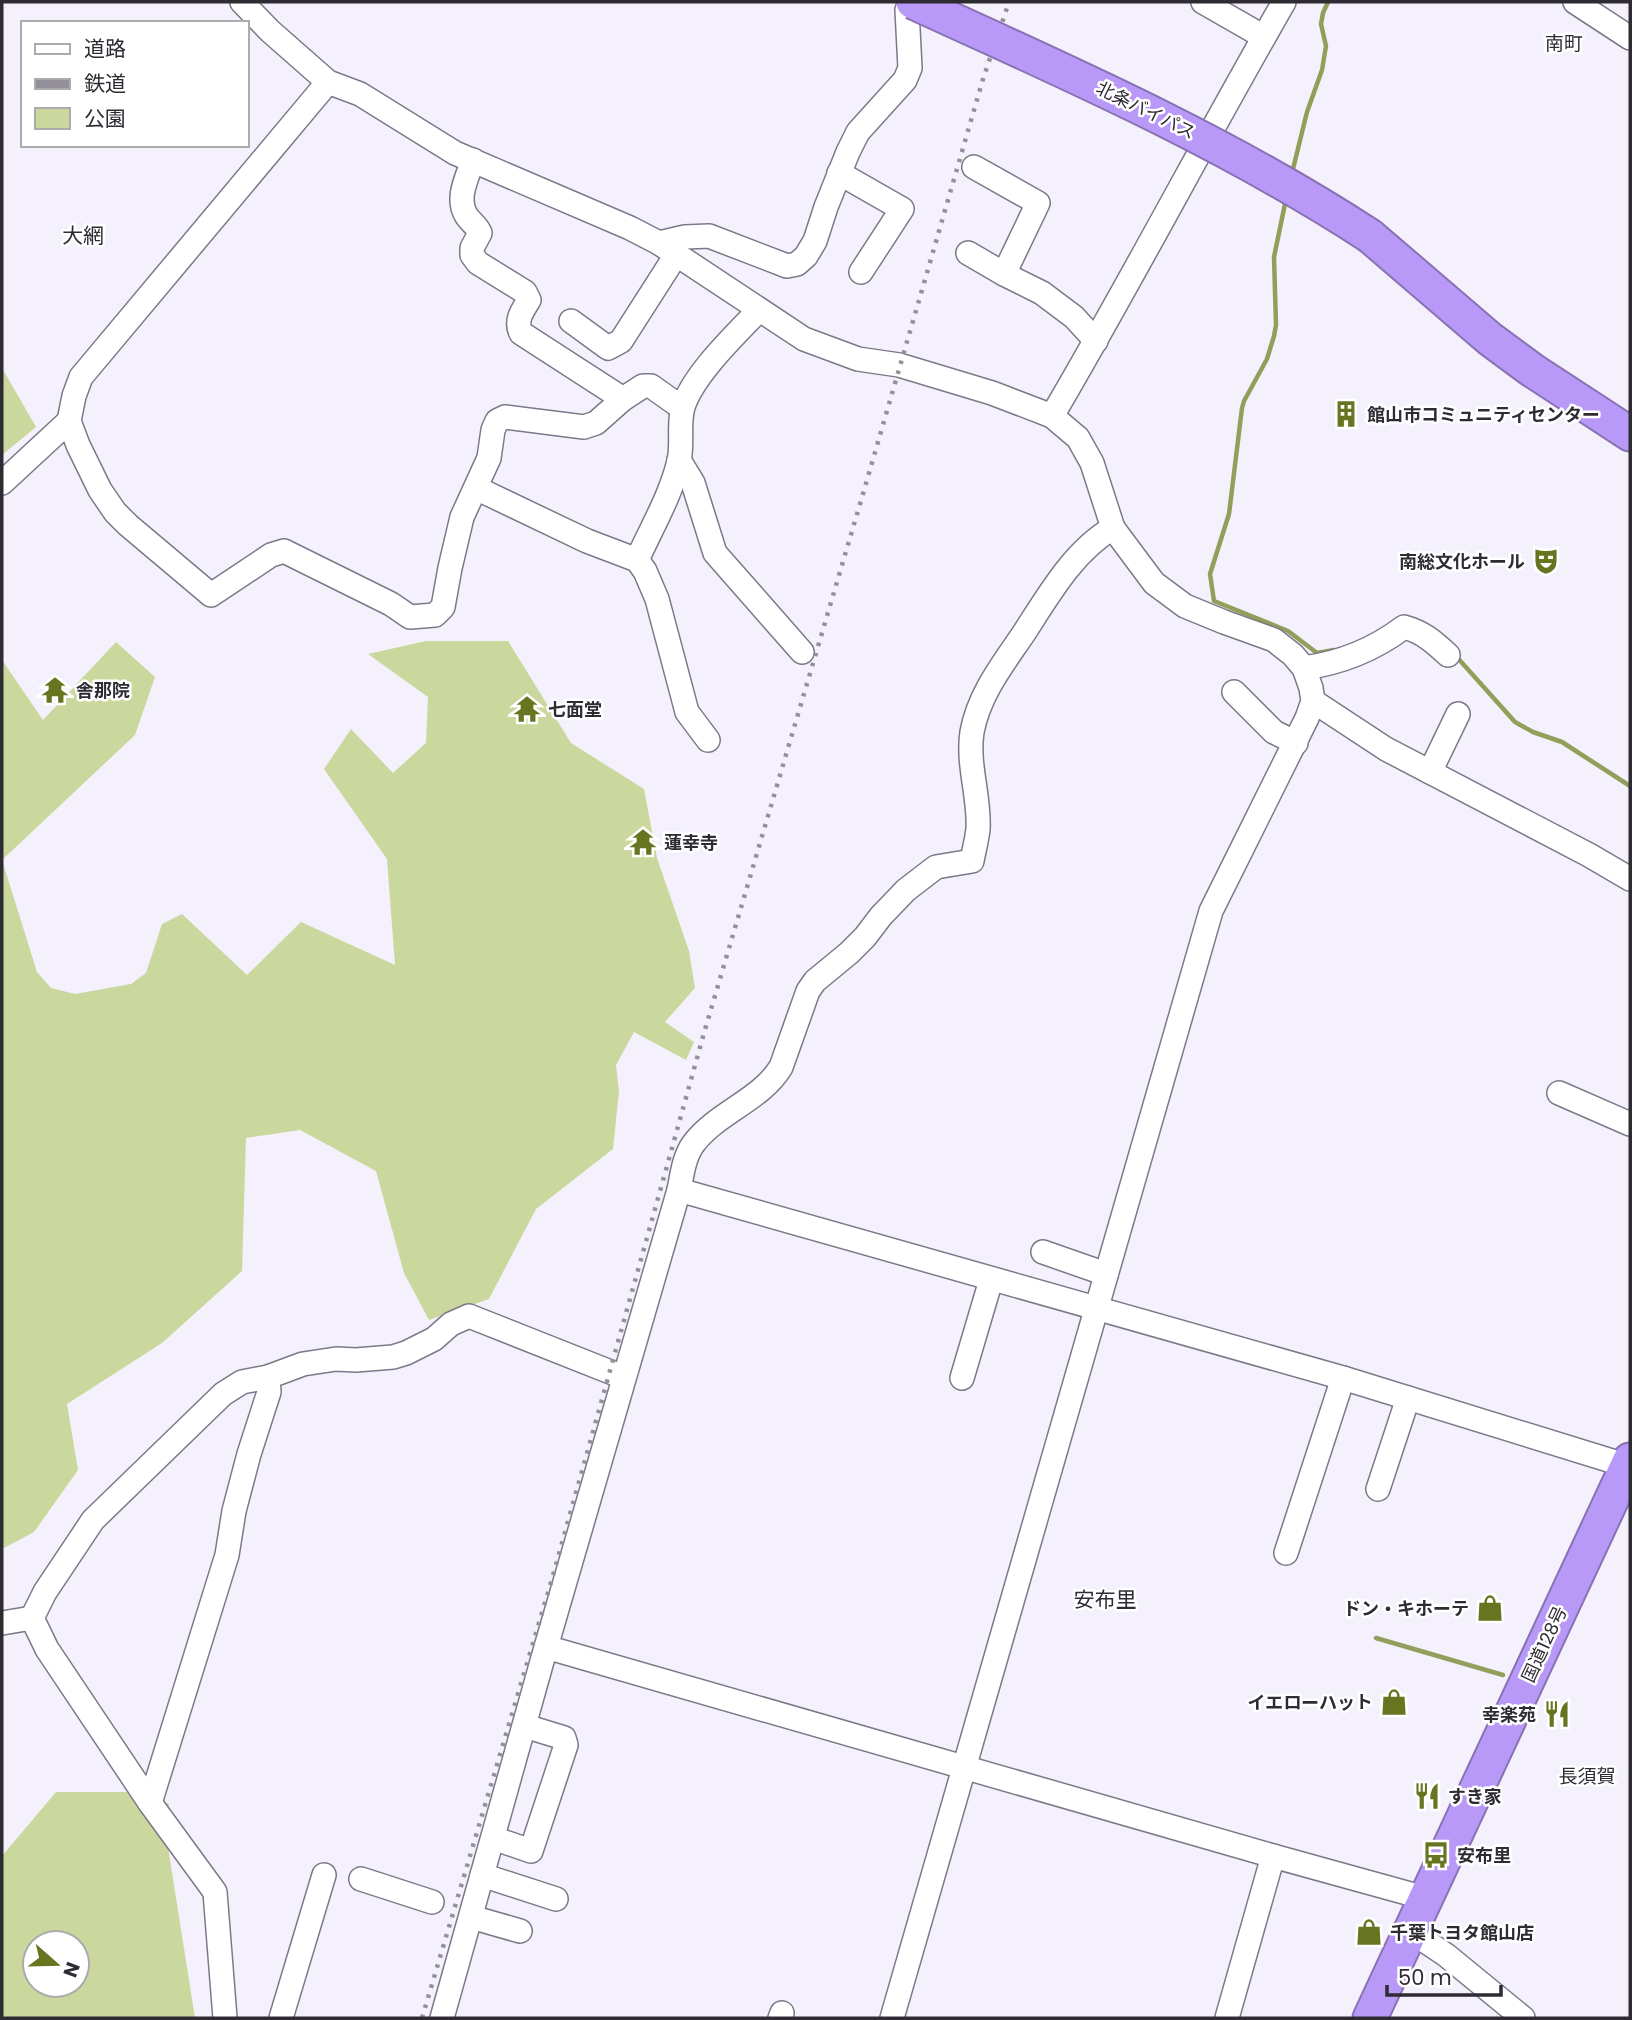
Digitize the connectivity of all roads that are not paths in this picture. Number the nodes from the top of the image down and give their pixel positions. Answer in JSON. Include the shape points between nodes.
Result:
{"nodes":[{"id":1,"x":242,"y":2,"type":"edge"},
{"id":2,"x":911,"y":2,"type":"edge"},
{"id":3,"x":1203,"y":2,"type":"edge"},
{"id":4,"x":1284,"y":2,"type":"edge"},
{"id":5,"x":1575,"y":2,"type":"edge"},
{"id":6,"x":1264,"y":37,"type":"junction"},
{"id":7,"x":1630,"y":38,"type":"edge"},
{"id":8,"x":328,"y":82,"type":"junction"},
{"id":9,"x":473,"y":160,"type":"junction"},
{"id":10,"x":974,"y":167,"type":"dead end"},
{"id":11,"x":839,"y":173,"type":"junction"},
{"id":12,"x":1370,"y":236,"type":"junction"},
{"id":13,"x":667,"y":249,"type":"junction"},
{"id":14,"x":968,"y":253,"type":"dead end"},
{"id":15,"x":861,"y":272,"type":"dead end"},
{"id":16,"x":1004,"y":274,"type":"junction"},
{"id":17,"x":759,"y":310,"type":"junction"},
{"id":18,"x":571,"y":321,"type":"dead end"},
{"id":19,"x":1096,"y":341,"type":"junction"},
{"id":20,"x":623,"y":399,"type":"junction"},
{"id":21,"x":1630,"y":407,"type":"edge"},
{"id":22,"x":682,"y":408,"type":"junction"},
{"id":23,"x":1052,"y":416,"type":"junction"},
{"id":24,"x":69,"y":421,"type":"junction"},
{"id":25,"x":1630,"y":433,"type":"edge"},
{"id":26,"x":679,"y":460,"type":"junction"},
{"id":27,"x":2,"y":483,"type":"edge"},
{"id":28,"x":476,"y":488,"type":"junction"},
{"id":29,"x":1113,"y":528,"type":"junction"},
{"id":30,"x":637,"y":560,"type":"junction"},
{"id":31,"x":802,"y":652,"type":"dead end"},
{"id":32,"x":1448,"y":655,"type":"dead end"},
{"id":33,"x":1304,"y":668,"type":"junction"},
{"id":34,"x":1234,"y":692,"type":"dead end"},
{"id":35,"x":1313,"y":701,"type":"junction"},
{"id":36,"x":1458,"y":714,"type":"dead end"},
{"id":37,"x":708,"y":740,"type":"dead end"},
{"id":38,"x":1296,"y":743,"type":"junction"},
{"id":39,"x":1430,"y":772,"type":"junction"},
{"id":40,"x":1630,"y":879,"type":"edge"},
{"id":41,"x":1559,"y":1093,"type":"dead end"},
{"id":42,"x":1630,"y":1124,"type":"edge"},
{"id":43,"x":679,"y":1190,"type":"junction"},
{"id":44,"x":1043,"y":1252,"type":"dead end"},
{"id":45,"x":1105,"y":1275,"type":"junction"},
{"id":46,"x":991,"y":1280,"type":"junction"},
{"id":47,"x":1096,"y":1310,"type":"junction"},
{"id":48,"x":268,"y":1377,"type":"junction"},
{"id":49,"x":623,"y":1377,"type":"junction"},
{"id":50,"x":962,"y":1378,"type":"dead end"},
{"id":51,"x":1343,"y":1378,"type":"junction"},
{"id":52,"x":1408,"y":1398,"type":"junction"},
{"id":53,"x":1629,"y":1463,"type":"edge"},
{"id":54,"x":1378,"y":1489,"type":"dead end"},
{"id":55,"x":1286,"y":1553,"type":"dead end"},
{"id":56,"x":32,"y":1618,"type":"junction"},
{"id":57,"x":2,"y":1623,"type":"edge"},
{"id":58,"x":546,"y":1647,"type":"junction"},
{"id":59,"x":525,"y":1726,"type":"junction"},
{"id":60,"x":964,"y":1768,"type":"junction"},
{"id":61,"x":150,"y":1803,"type":"junction"},
{"id":62,"x":493,"y":1838,"type":"junction"},
{"id":63,"x":1273,"y":1856,"type":"junction"},
{"id":64,"x":324,"y":1875,"type":"dead end"},
{"id":65,"x":482,"y":1875,"type":"junction"},
{"id":66,"x":361,"y":1879,"type":"dead end"},
{"id":67,"x":1425,"y":1898,"type":"junction"},
{"id":68,"x":556,"y":1899,"type":"dead end"},
{"id":69,"x":432,"y":1902,"type":"dead end"},
{"id":70,"x":471,"y":1917,"type":"junction"},
{"id":71,"x":520,"y":1931,"type":"dead end"},
{"id":72,"x":1410,"y":1931,"type":"junction"},
{"id":73,"x":225,"y":2018,"type":"edge"},
{"id":74,"x":281,"y":2018,"type":"edge"},
{"id":75,"x":442,"y":2018,"type":"edge"},
{"id":76,"x":892,"y":2018,"type":"edge"},
{"id":77,"x":1227,"y":2018,"type":"edge"},
{"id":78,"x":1370,"y":2018,"type":"edge"},
{"id":79,"x":1523,"y":2018,"type":"edge"}],
"edges":[{"from":1,"to":8,"type":"street"},
{"from":2,"to":11,"type":"street","via":[[905,80],[858,132]]},
{"from":2,"to":12,"type":"highway","name":"北条バイパス","bridge":true,"via":[[1191,132]]},
{"from":3,"to":6,"type":"street"},
{"from":4,"to":6,"type":"street"},
{"from":5,"to":7,"type":"street"},
{"from":6,"to":19,"type":"street"},
{"from":8,"to":9,"type":"street","via":[[360,94]]},
{"from":8,"to":24,"type":"street","via":[[81,377]]},
{"from":9,"to":13,"type":"street","via":[[630,228]]},
{"from":9,"to":20,"type":"street","via":[[461,198],[466,215],[480,233],[472,255],[525,292],[529,300],[517,325],[521,333]]},
{"from":10,"to":16,"type":"street","via":[[1038,203]]},
{"from":11,"to":13,"type":"street","via":[[815,241],[797,264],[787,265],[709,236],[685,237]]},
{"from":11,"to":15,"type":"street","via":[[902,209]]},
{"from":12,"to":21,"type":"highway","name":"北条バイパス"},
{"from":12,"to":25,"type":"highway","name":"北条バイパス","via":[[1490,339]]},
{"from":13,"to":17,"type":"street"},
{"from":13,"to":18,"type":"street","via":[[621,341],[607,348]]},
{"from":14,"to":16,"type":"street"},
{"from":16,"to":19,"type":"street","via":[[1042,293]]},
{"from":17,"to":22,"type":"street","via":[[719,352]]},
{"from":17,"to":23,"type":"street","via":[[804,339],[858,359],[899,365]]},
{"from":19,"to":23,"type":"street"},
{"from":20,"to":22,"type":"street","via":[[651,386]]},
{"from":20,"to":28,"type":"street","via":[[596,423],[584,427],[505,417],[497,421]]},
{"from":22,"to":26,"type":"street"},
{"from":23,"to":29,"type":"street","via":[[1078,438],[1092,463]]},
{"from":24,"to":27,"type":"street"},
{"from":24,"to":28,"type":"street","via":[[87,467],[115,512],[211,595],[284,551],[410,617],[435,615],[443,607],[462,517]]},
{"from":26,"to":30,"type":"street"},
{"from":26,"to":31,"type":"street","via":[[693,483],[715,553]]},
{"from":28,"to":30,"type":"street"},
{"from":29,"to":33,"type":"street","via":[[1154,583],[1185,606],[1274,640]]},
{"from":29,"to":43,"type":"street","via":[[1097,537],[1056,583],[987,690],[972,734],[978,827],[972,861],[936,867],[906,890],[857,945],[815,981],[776,1076],[693,1144]]},
{"from":30,"to":37,"type":"street","via":[[657,599],[687,712]]},
{"from":32,"to":33,"type":"street","via":[[1431,639],[1404,627],[1373,648]]},
{"from":33,"to":35,"type":"street"},
{"from":34,"to":38,"type":"street","via":[[1275,732]]},
{"from":35,"to":38,"type":"street"},
{"from":35,"to":39,"type":"street"},
{"from":36,"to":39,"type":"street"},
{"from":38,"to":45,"type":"street","via":[[1211,911]]},
{"from":39,"to":40,"type":"street"},
{"from":41,"to":42,"type":"street"},
{"from":43,"to":46,"type":"street"},
{"from":43,"to":49,"type":"street"},
{"from":44,"to":45,"type":"street"},
{"from":45,"to":47,"type":"street"},
{"from":46,"to":47,"type":"street"},
{"from":46,"to":50,"type":"street"},
{"from":47,"to":51,"type":"street"},
{"from":47,"to":60,"type":"street"},
{"from":48,"to":49,"type":"street","via":[[303,1364],[406,1353],[469,1315]]},
{"from":48,"to":56,"type":"street","via":[[242,1382],[223,1394],[93,1520]]},
{"from":48,"to":61,"type":"street","via":[[269,1392],[234,1511],[228,1555]]},
{"from":49,"to":58,"type":"street"},
{"from":51,"to":52,"type":"street"},
{"from":51,"to":55,"type":"street"},
{"from":52,"to":53,"type":"street"},
{"from":52,"to":54,"type":"street"},
{"from":53,"to":67,"type":"highway","name":"国道128号"},
{"from":56,"to":57,"type":"street"},
{"from":56,"to":61,"type":"street","via":[[47,1649]]},
{"from":58,"to":59,"type":"street"},
{"from":58,"to":60,"type":"street"},
{"from":59,"to":62,"type":"street"},
{"from":59,"to":62,"type":"street","via":[[564,1738],[566,1745],[531,1851]]},
{"from":60,"to":63,"type":"street"},
{"from":60,"to":76,"type":"street"},
{"from":61,"to":73,"type":"street","via":[[215,1892]]},
{"from":62,"to":65,"type":"street"},
{"from":63,"to":67,"type":"street"},
{"from":63,"to":77,"type":"street"},
{"from":64,"to":74,"type":"street"},
{"from":65,"to":68,"type":"street"},
{"from":65,"to":70,"type":"street"},
{"from":66,"to":69,"type":"street"},
{"from":67,"to":72,"type":"highway","name":"国道128号"},
{"from":70,"to":71,"type":"street"},
{"from":70,"to":75,"type":"street"},
{"from":72,"to":78,"type":"highway","name":"国道128号"},
{"from":72,"to":79,"type":"street"}]}
